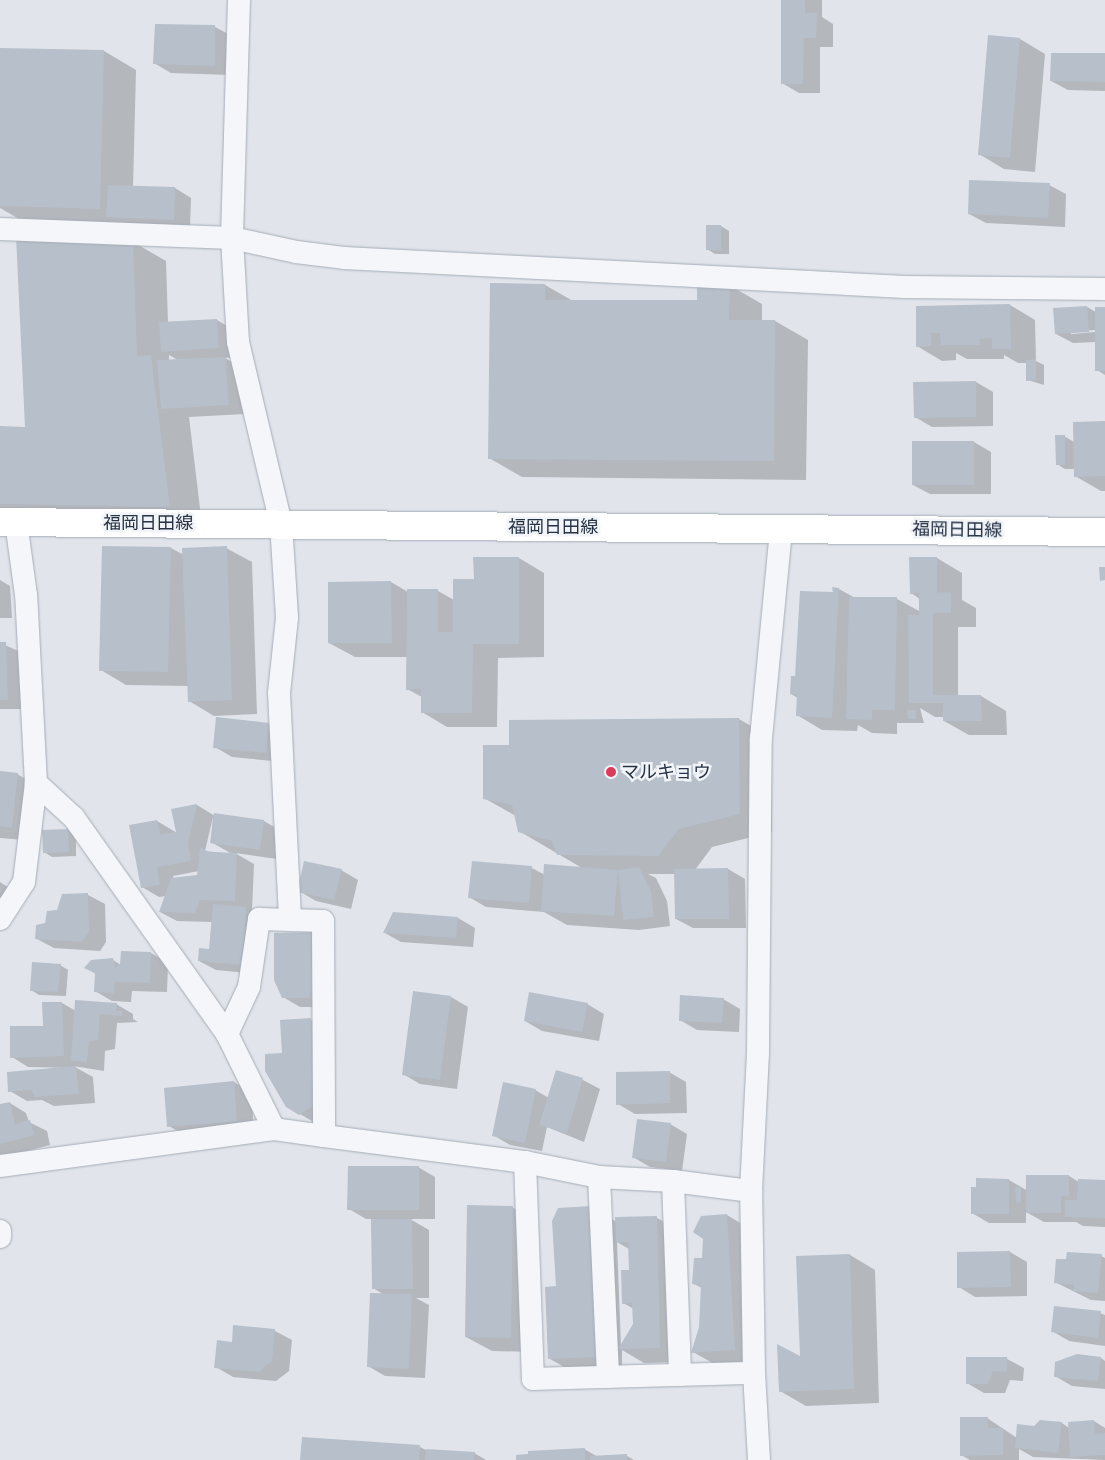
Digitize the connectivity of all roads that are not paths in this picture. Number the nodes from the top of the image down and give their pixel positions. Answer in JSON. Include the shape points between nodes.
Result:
{"nodes":[{"id":1,"x":239,"y":0,"type":"edge"},
{"id":2,"x":0,"y":229,"type":"edge"},
{"id":3,"x":232,"y":238,"type":"junction"},
{"id":4,"x":1105,"y":289,"type":"edge"},
{"id":5,"x":8,"y":522,"type":"edge"},
{"id":6,"x":281,"y":524,"type":"junction"},
{"id":7,"x":781,"y":528,"type":"junction"},
{"id":8,"x":1105,"y":532,"type":"edge"},
{"id":9,"x":36,"y":783,"type":"junction"},
{"id":10,"x":0,"y":919,"type":"edge"},
{"id":11,"x":290,"y":920,"type":"junction"},
{"id":12,"x":227,"y":1034,"type":"junction"},
{"id":13,"x":274,"y":1129,"type":"junction"},
{"id":14,"x":324,"y":1136,"type":"junction"},
{"id":15,"x":525,"y":1162,"type":"junction"},
{"id":16,"x":0,"y":1166,"type":"edge"},
{"id":17,"x":599,"y":1177,"type":"junction"},
{"id":18,"x":673,"y":1181,"type":"junction"},
{"id":19,"x":751,"y":1191,"type":"junction"},
{"id":20,"x":0,"y":1231,"type":"edge"},
{"id":21,"x":0,"y":1237,"type":"edge"},
{"id":22,"x":754,"y":1373,"type":"junction"},
{"id":23,"x":680,"y":1375,"type":"junction"},
{"id":24,"x":608,"y":1377,"type":"junction"},
{"id":25,"x":759,"y":1460,"type":"edge"}],
"edges":[{"from":1,"to":3,"type":"street"},
{"from":2,"to":3,"type":"street"},
{"from":3,"to":4,"type":"street","via":[[344,258],[904,287]]},
{"from":3,"to":6,"type":"street","via":[[238,342]]},
{"from":5,"to":6,"type":"main road","name":"福岡日田線"},
{"from":5,"to":9,"type":"street","via":[[26,596]]},
{"from":6,"to":7,"type":"main road","name":"福岡日田線"},
{"from":6,"to":11,"type":"street","via":[[287,618],[279,693]]},
{"from":7,"to":8,"type":"main road","name":"福岡日田線"},
{"from":7,"to":19,"type":"street","via":[[761,738],[758,1053]]},
{"from":9,"to":10,"type":"street","via":[[24,882]]},
{"from":9,"to":12,"type":"street","via":[[74,818]]},
{"from":11,"to":12,"type":"street","via":[[259,919],[249,987]]},
{"from":11,"to":14,"type":"street","via":[[323,921]]},
{"from":12,"to":13,"type":"street"},
{"from":13,"to":14,"type":"street"},
{"from":13,"to":16,"type":"street"},
{"from":14,"to":15,"type":"street"},
{"from":15,"to":17,"type":"street"},
{"from":15,"to":24,"type":"street","via":[[533,1379]]},
{"from":17,"to":18,"type":"street"},
{"from":17,"to":24,"type":"street"},
{"from":18,"to":19,"type":"street"},
{"from":18,"to":23,"type":"street"},
{"from":19,"to":22,"type":"street"},
{"from":20,"to":21,"type":"street"},
{"from":22,"to":23,"type":"street"},
{"from":22,"to":25,"type":"street"},
{"from":23,"to":24,"type":"street"}]}
